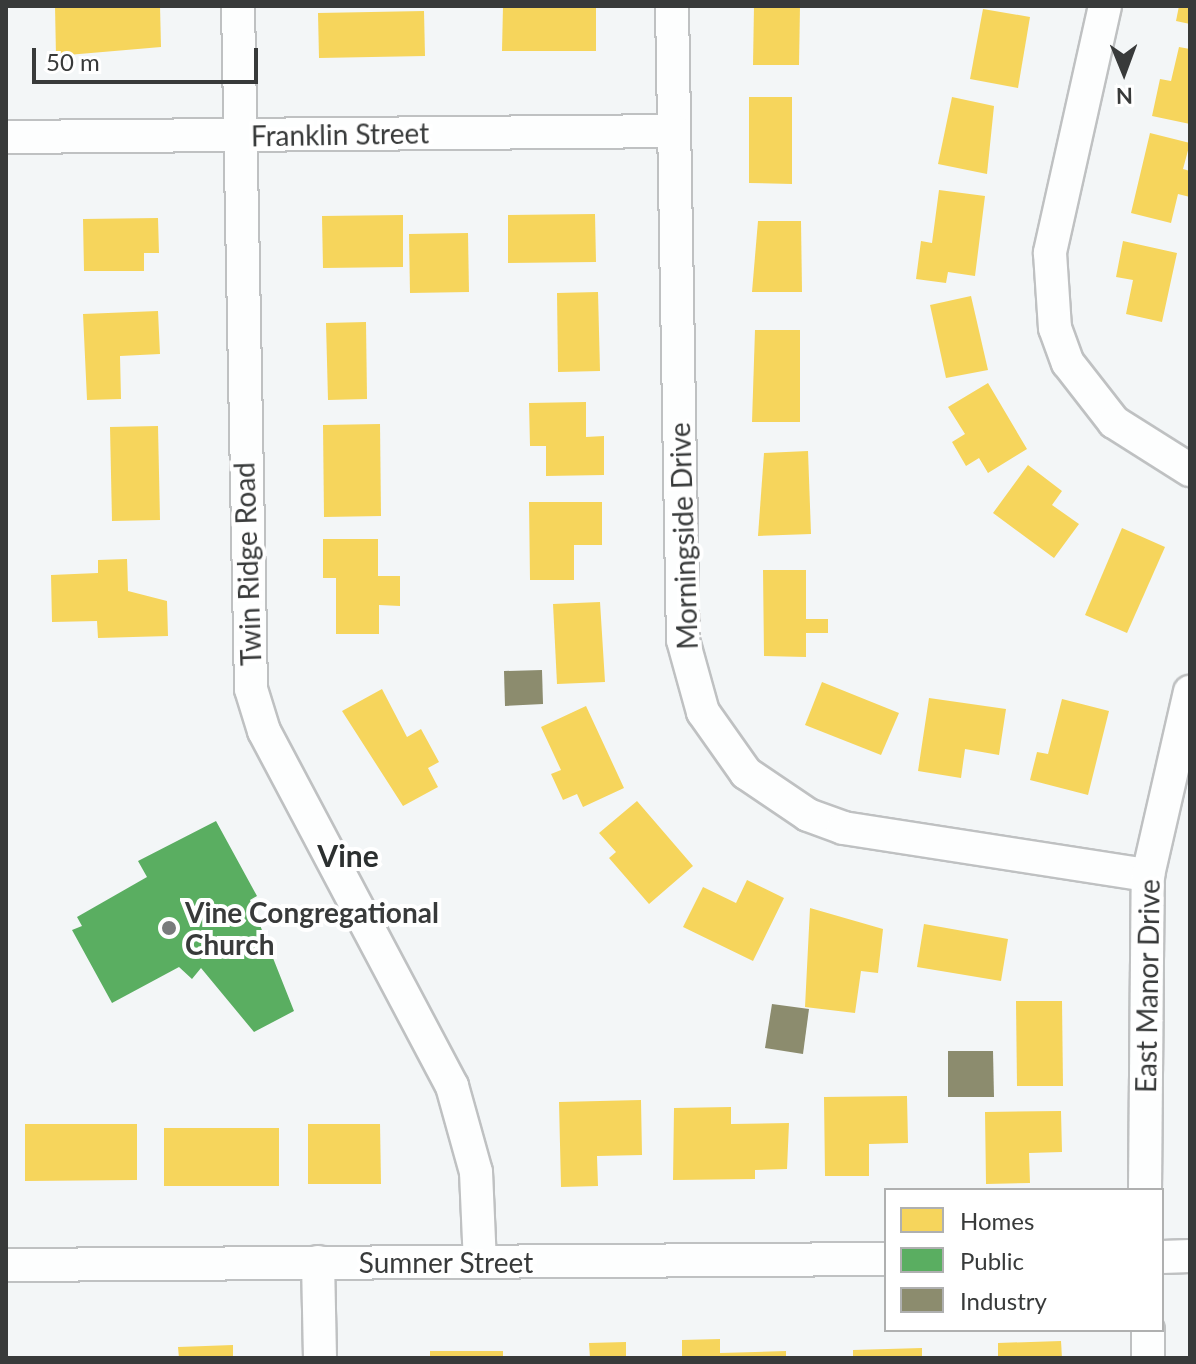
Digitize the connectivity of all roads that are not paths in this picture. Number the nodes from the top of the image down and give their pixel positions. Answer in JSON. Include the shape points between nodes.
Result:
{"nodes":[{"id":1,"x":238,"y":6,"type":"edge"},
{"id":2,"x":672,"y":6,"type":"edge"},
{"id":3,"x":1105,"y":6,"type":"edge"},
{"id":4,"x":674,"y":131,"type":"junction"},
{"id":5,"x":240,"y":135,"type":"junction"},
{"id":6,"x":6,"y":137,"type":"edge"},
{"id":7,"x":1190,"y":470,"type":"edge"},
{"id":8,"x":1190,"y":692,"type":"edge"},
{"id":9,"x":1148,"y":875,"type":"junction"},
{"id":10,"x":1145,"y":1188,"type":"edge"},
{"id":11,"x":1190,"y":1256,"type":"edge"},
{"id":12,"x":1164,"y":1257,"type":"edge"},
{"id":13,"x":884,"y":1259,"type":"edge"},
{"id":14,"x":318,"y":1262,"type":"junction"},
{"id":15,"x":480,"y":1262,"type":"junction"},
{"id":16,"x":6,"y":1265,"type":"edge"},
{"id":17,"x":1148,"y":1332,"type":"edge"},
{"id":18,"x":320,"y":1358,"type":"edge"},
{"id":19,"x":1148,"y":1358,"type":"edge"}],
"edges":[{"from":1,"to":5,"type":"street","name":"Twin Ridge Road"},
{"from":2,"to":4,"type":"street","name":"Morningside Drive"},
{"from":3,"to":7,"type":"street","via":[[1050,253],[1055,328],[1068,363],[1114,422]]},
{"from":4,"to":5,"type":"street","name":"Franklin Street"},
{"from":4,"to":9,"type":"street","name":"Morningside Drive","via":[[683,640],[690,677],[722,745],[783,802],[843,828]]},
{"from":5,"to":6,"type":"street","name":"Franklin Street"},
{"from":5,"to":15,"type":"street","name":"Twin Ridge Road","via":[[251,689],[264,731],[452,1086],[476,1172]]},
{"from":8,"to":9,"type":"street","name":"East Manor Drive"},
{"from":9,"to":10,"type":"street","name":"East Manor Drive"},
{"from":11,"to":12,"type":"street"},
{"from":13,"to":15,"type":"street","name":"Sumner Street"},
{"from":14,"to":15,"type":"street","name":"Sumner Street"},
{"from":14,"to":16,"type":"street","name":"Sumner Street"},
{"from":14,"to":18,"type":"street"},
{"from":17,"to":19,"type":"street"}]}
